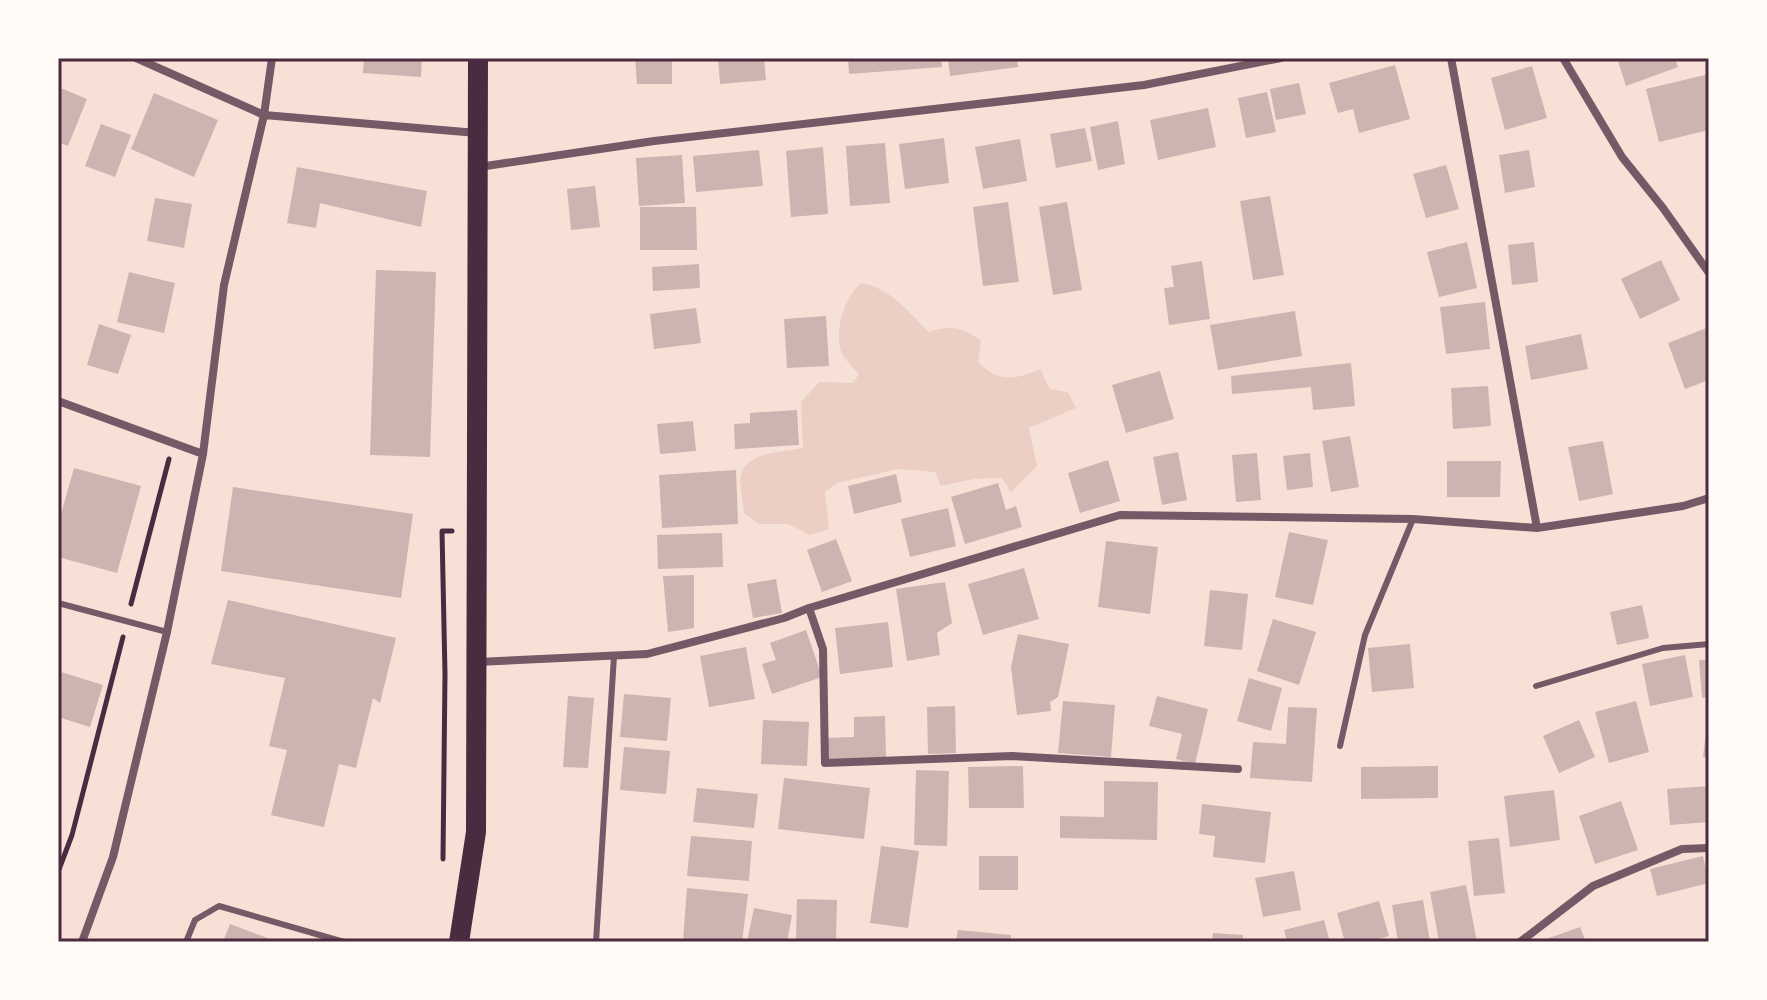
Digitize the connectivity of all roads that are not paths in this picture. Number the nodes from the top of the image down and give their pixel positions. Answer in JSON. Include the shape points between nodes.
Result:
{"nodes":[{"id":1,"x":136,"y":58,"type":"edge"},
{"id":2,"x":272,"y":58,"type":"edge"},
{"id":3,"x":478,"y":58,"type":"edge"},
{"id":4,"x":1281,"y":58,"type":"edge"},
{"id":5,"x":1451,"y":58,"type":"edge"},
{"id":6,"x":1563,"y":58,"type":"edge"},
{"id":7,"x":264,"y":115,"type":"junction"},
{"id":8,"x":478,"y":133,"type":"junction"},
{"id":9,"x":478,"y":168,"type":"junction"},
{"id":10,"x":1709,"y":273,"type":"edge"},
{"id":11,"x":58,"y":401,"type":"edge"},
{"id":12,"x":203,"y":454,"type":"junction"},
{"id":13,"x":1709,"y":498,"type":"edge"},
{"id":14,"x":1413,"y":519,"type":"junction"},
{"id":15,"x":1537,"y":528,"type":"junction"},
{"id":16,"x":58,"y":603,"type":"edge"},
{"id":17,"x":809,"y":608,"type":"junction"},
{"id":18,"x":167,"y":632,"type":"junction"},
{"id":19,"x":1709,"y":644,"type":"edge"},
{"id":20,"x":614,"y":656,"type":"junction"},
{"id":21,"x":477,"y":662,"type":"junction"},
{"id":22,"x":1536,"y":686,"type":"dead end"},
{"id":23,"x":1340,"y":746,"type":"dead end"},
{"id":24,"x":1238,"y":769,"type":"dead end"},
{"id":25,"x":1709,"y":848,"type":"edge"},
{"id":26,"x":82,"y":942,"type":"edge"},
{"id":27,"x":186,"y":942,"type":"edge"},
{"id":28,"x":344,"y":942,"type":"edge"},
{"id":29,"x":459,"y":942,"type":"edge"},
{"id":30,"x":596,"y":942,"type":"edge"},
{"id":31,"x":1520,"y":942,"type":"edge"}],
"edges":[{"from":1,"to":7,"type":"street"},
{"from":2,"to":7,"type":"street"},
{"from":3,"to":8,"type":"main road"},
{"from":4,"to":9,"type":"street","via":[[1144,85],[670,139]]},
{"from":5,"to":15,"type":"street"},
{"from":6,"to":10,"type":"street","via":[[1622,157]]},
{"from":7,"to":8,"type":"street"},
{"from":7,"to":12,"type":"street","via":[[224,285]]},
{"from":8,"to":9,"type":"main road"},
{"from":9,"to":21,"type":"main road"},
{"from":11,"to":12,"type":"street"},
{"from":12,"to":18,"type":"street"},
{"from":13,"to":15,"type":"street"},
{"from":14,"to":15,"type":"street"},
{"from":14,"to":17,"type":"street","via":[[1120,515]]},
{"from":14,"to":23,"type":"lane","via":[[1365,635]]},
{"from":16,"to":18,"type":"lane"},
{"from":17,"to":20,"type":"street","via":[[647,654]]},
{"from":17,"to":24,"type":"street","via":[[823,649],[825,763],[1012,756]]},
{"from":18,"to":26,"type":"street","via":[[113,857]]},
{"from":19,"to":22,"type":"lane","via":[[1663,648]]},
{"from":20,"to":21,"type":"street"},
{"from":20,"to":30,"type":"lane"},
{"from":21,"to":29,"type":"main road","via":[[476,832]]},
{"from":25,"to":31,"type":"street","via":[[1682,849],[1593,886]]},
{"from":27,"to":28,"type":"lane","via":[[195,920],[219,906]]}]}
